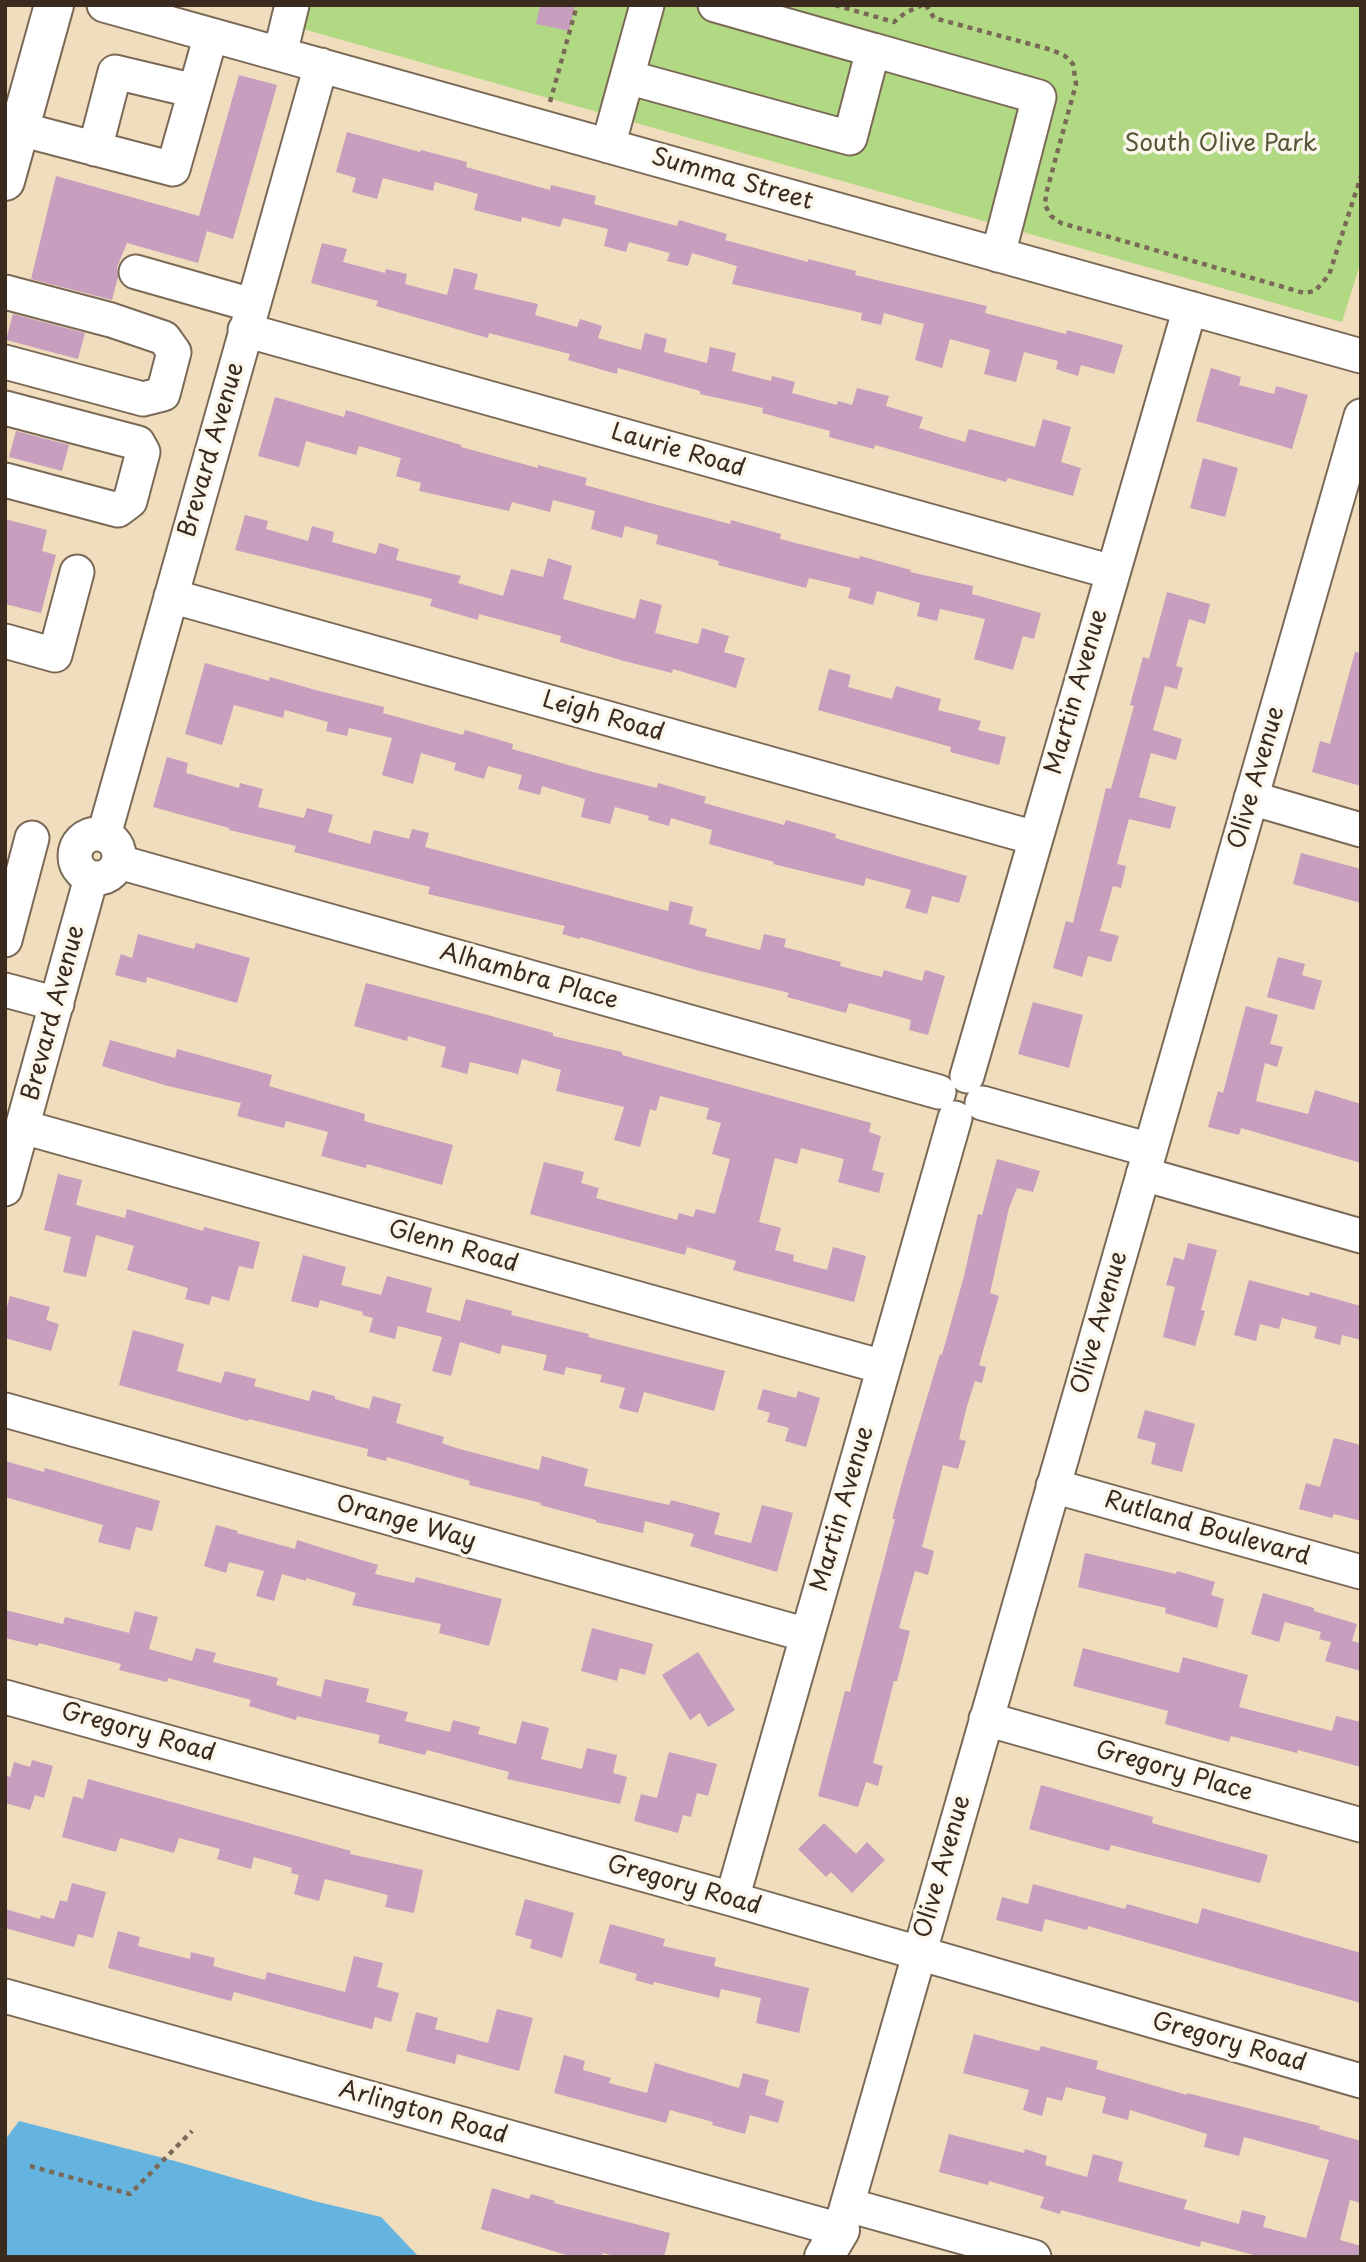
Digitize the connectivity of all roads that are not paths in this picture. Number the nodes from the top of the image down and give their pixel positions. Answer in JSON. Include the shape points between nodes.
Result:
{"nodes":[{"id":1,"x":54,"y":5,"type":"edge"},
{"id":2,"x":104,"y":5,"type":"edge"},
{"id":3,"x":292,"y":5,"type":"edge"},
{"id":4,"x":647,"y":5,"type":"edge"},
{"id":5,"x":715,"y":5,"type":"edge"},
{"id":6,"x":211,"y":35,"type":"junction"},
{"id":7,"x":873,"y":50,"type":"junction"},
{"id":8,"x":280,"y":54,"type":"junction"},
{"id":9,"x":321,"y":65,"type":"junction"},
{"id":10,"x":627,"y":77,"type":"junction"},
{"id":11,"x":195,"y":91,"type":"junction"},
{"id":12,"x":14,"y":119,"type":"edge"},
{"id":13,"x":608,"y":146,"type":"junction"},
{"id":14,"x":95,"y":149,"type":"junction"},
{"id":15,"x":5,"y":181,"type":"edge"},
{"id":16,"x":998,"y":255,"type":"junction"},
{"id":17,"x":136,"y":272,"type":"dead end"},
{"id":18,"x":5,"y":292,"type":"edge"},
{"id":19,"x":1190,"y":308,"type":"junction"},
{"id":20,"x":248,"y":318,"type":"junction"},
{"id":21,"x":1361,"y":356,"type":"edge"},
{"id":22,"x":5,"y":362,"type":"edge"},
{"id":23,"x":5,"y":408,"type":"edge"},
{"id":24,"x":1361,"y":416,"type":"edge"},
{"id":25,"x":5,"y":480,"type":"edge"},
{"id":26,"x":1352,"y":480,"type":"edge"},
{"id":27,"x":77,"y":572,"type":"dead end"},
{"id":28,"x":1112,"y":572,"type":"junction"},
{"id":29,"x":171,"y":596,"type":"junction"},
{"id":30,"x":5,"y":641,"type":"edge"},
{"id":31,"x":1251,"y":799,"type":"junction"},
{"id":32,"x":1361,"y":830,"type":"edge"},
{"id":33,"x":18,"y":835,"type":"edge"},
{"id":34,"x":1035,"y":838,"type":"junction"},
{"id":35,"x":98,"y":856,"type":"junction"},
{"id":36,"x":5,"y":940,"type":"edge"},
{"id":37,"x":5,"y":990,"type":"edge"},
{"id":38,"x":57,"y":1004,"type":"junction"},
{"id":39,"x":961,"y":1097,"type":"junction"},
{"id":40,"x":23,"y":1126,"type":"junction"},
{"id":41,"x":1146,"y":1162,"type":"junction"},
{"id":42,"x":5,"y":1189,"type":"edge"},
{"id":43,"x":1361,"y":1236,"type":"edge"},
{"id":44,"x":883,"y":1367,"type":"junction"},
{"id":45,"x":5,"y":1410,"type":"edge"},
{"id":46,"x":1052,"y":1486,"type":"junction"},
{"id":47,"x":1361,"y":1573,"type":"edge"},
{"id":48,"x":807,"y":1635,"type":"junction"},
{"id":49,"x":5,"y":1696,"type":"edge"},
{"id":50,"x":986,"y":1719,"type":"junction"},
{"id":51,"x":1361,"y":1825,"type":"edge"},
{"id":52,"x":732,"y":1899,"type":"junction"},
{"id":53,"x":919,"y":1953,"type":"junction"},
{"id":54,"x":5,"y":1996,"type":"edge"},
{"id":55,"x":1361,"y":2081,"type":"edge"},
{"id":56,"x":838,"y":2237,"type":"edge"},
{"id":57,"x":1034,"y":2257,"type":"edge"}],
"edges":[{"from":1,"to":12,"type":"main road"},
{"from":2,"to":6,"type":"street","name":"Summa Street"},
{"from":3,"to":8,"type":"street"},
{"from":4,"to":10,"type":"street"},
{"from":5,"to":7,"type":"street"},
{"from":6,"to":8,"type":"street","name":"Summa Street"},
{"from":6,"to":11,"type":"street"},
{"from":7,"to":10,"type":"street","via":[[849,138]]},
{"from":7,"to":16,"type":"street","via":[[1039,97]]},
{"from":8,"to":9,"type":"street","name":"Summa Street"},
{"from":9,"to":13,"type":"street","name":"Summa Street"},
{"from":9,"to":20,"type":"street","name":"Brevard Avenue"},
{"from":10,"to":13,"type":"street"},
{"from":11,"to":14,"type":"street","via":[[173,169]]},
{"from":11,"to":14,"type":"street","via":[[115,72]]},
{"from":12,"to":14,"type":"street"},
{"from":12,"to":15,"type":"main road"},
{"from":13,"to":16,"type":"street","name":"Summa Street"},
{"from":16,"to":19,"type":"street","name":"Summa Street"},
{"from":17,"to":20,"type":"street","name":"Laurie Road"},
{"from":18,"to":22,"type":"street","via":[[164,338],[174,352],[163,394],[144,399]]},
{"from":19,"to":21,"type":"street","name":"Summa Street"},
{"from":19,"to":28,"type":"street","name":"Martin Avenue"},
{"from":20,"to":28,"type":"street","name":"Laurie Road"},
{"from":20,"to":29,"type":"street","name":"Brevard Avenue"},
{"from":23,"to":25,"type":"street","via":[[138,443],[143,452],[130,501],[118,510]]},
{"from":24,"to":26,"type":"street","name":"Olive Avenue"},
{"from":26,"to":31,"type":"street","name":"Olive Avenue"},
{"from":27,"to":30,"type":"street","via":[[55,655]]},
{"from":28,"to":34,"type":"street","name":"Martin Avenue"},
{"from":29,"to":34,"type":"street","name":"Leigh Road"},
{"from":29,"to":35,"type":"street","name":"Brevard Avenue"},
{"from":31,"to":32,"type":"street"},
{"from":31,"to":41,"type":"street","name":"Olive Avenue"},
{"from":33,"to":35,"type":"street","name":"Alhambra Place"},
{"from":33,"to":36,"type":"street"},
{"from":34,"to":39,"type":"street","name":"Martin Avenue"},
{"from":35,"to":38,"type":"street","name":"Brevard Avenue"},
{"from":35,"to":39,"type":"street","name":"Alhambra Place"},
{"from":37,"to":38,"type":"street"},
{"from":38,"to":40,"type":"street","name":"Brevard Avenue"},
{"from":39,"to":41,"type":"street","name":"Alhambra Place"},
{"from":39,"to":44,"type":"street","name":"Martin Avenue"},
{"from":40,"to":42,"type":"street","name":"Brevard Avenue"},
{"from":40,"to":44,"type":"street","name":"Glenn Road"},
{"from":41,"to":43,"type":"street","name":"Alhambra Place"},
{"from":41,"to":46,"type":"street","name":"Olive Avenue"},
{"from":44,"to":48,"type":"street","name":"Martin Avenue"},
{"from":45,"to":48,"type":"street","name":"Orange Way"},
{"from":46,"to":47,"type":"street","name":"Rutland Boulevard"},
{"from":46,"to":50,"type":"street","name":"Olive Avenue"},
{"from":48,"to":52,"type":"street","name":"Martin Avenue"},
{"from":49,"to":52,"type":"street","name":"Gregory Road"},
{"from":50,"to":51,"type":"street","name":"Gregory Place"},
{"from":50,"to":53,"type":"street","name":"Olive Avenue"},
{"from":52,"to":53,"type":"street","name":"Gregory Road"},
{"from":53,"to":55,"type":"street","name":"Gregory Road"},
{"from":53,"to":56,"type":"street","name":"Olive Avenue"},
{"from":54,"to":56,"type":"street","name":"Arlington Road"},
{"from":56,"to":57,"type":"street","name":"Arlington Road"}]}
